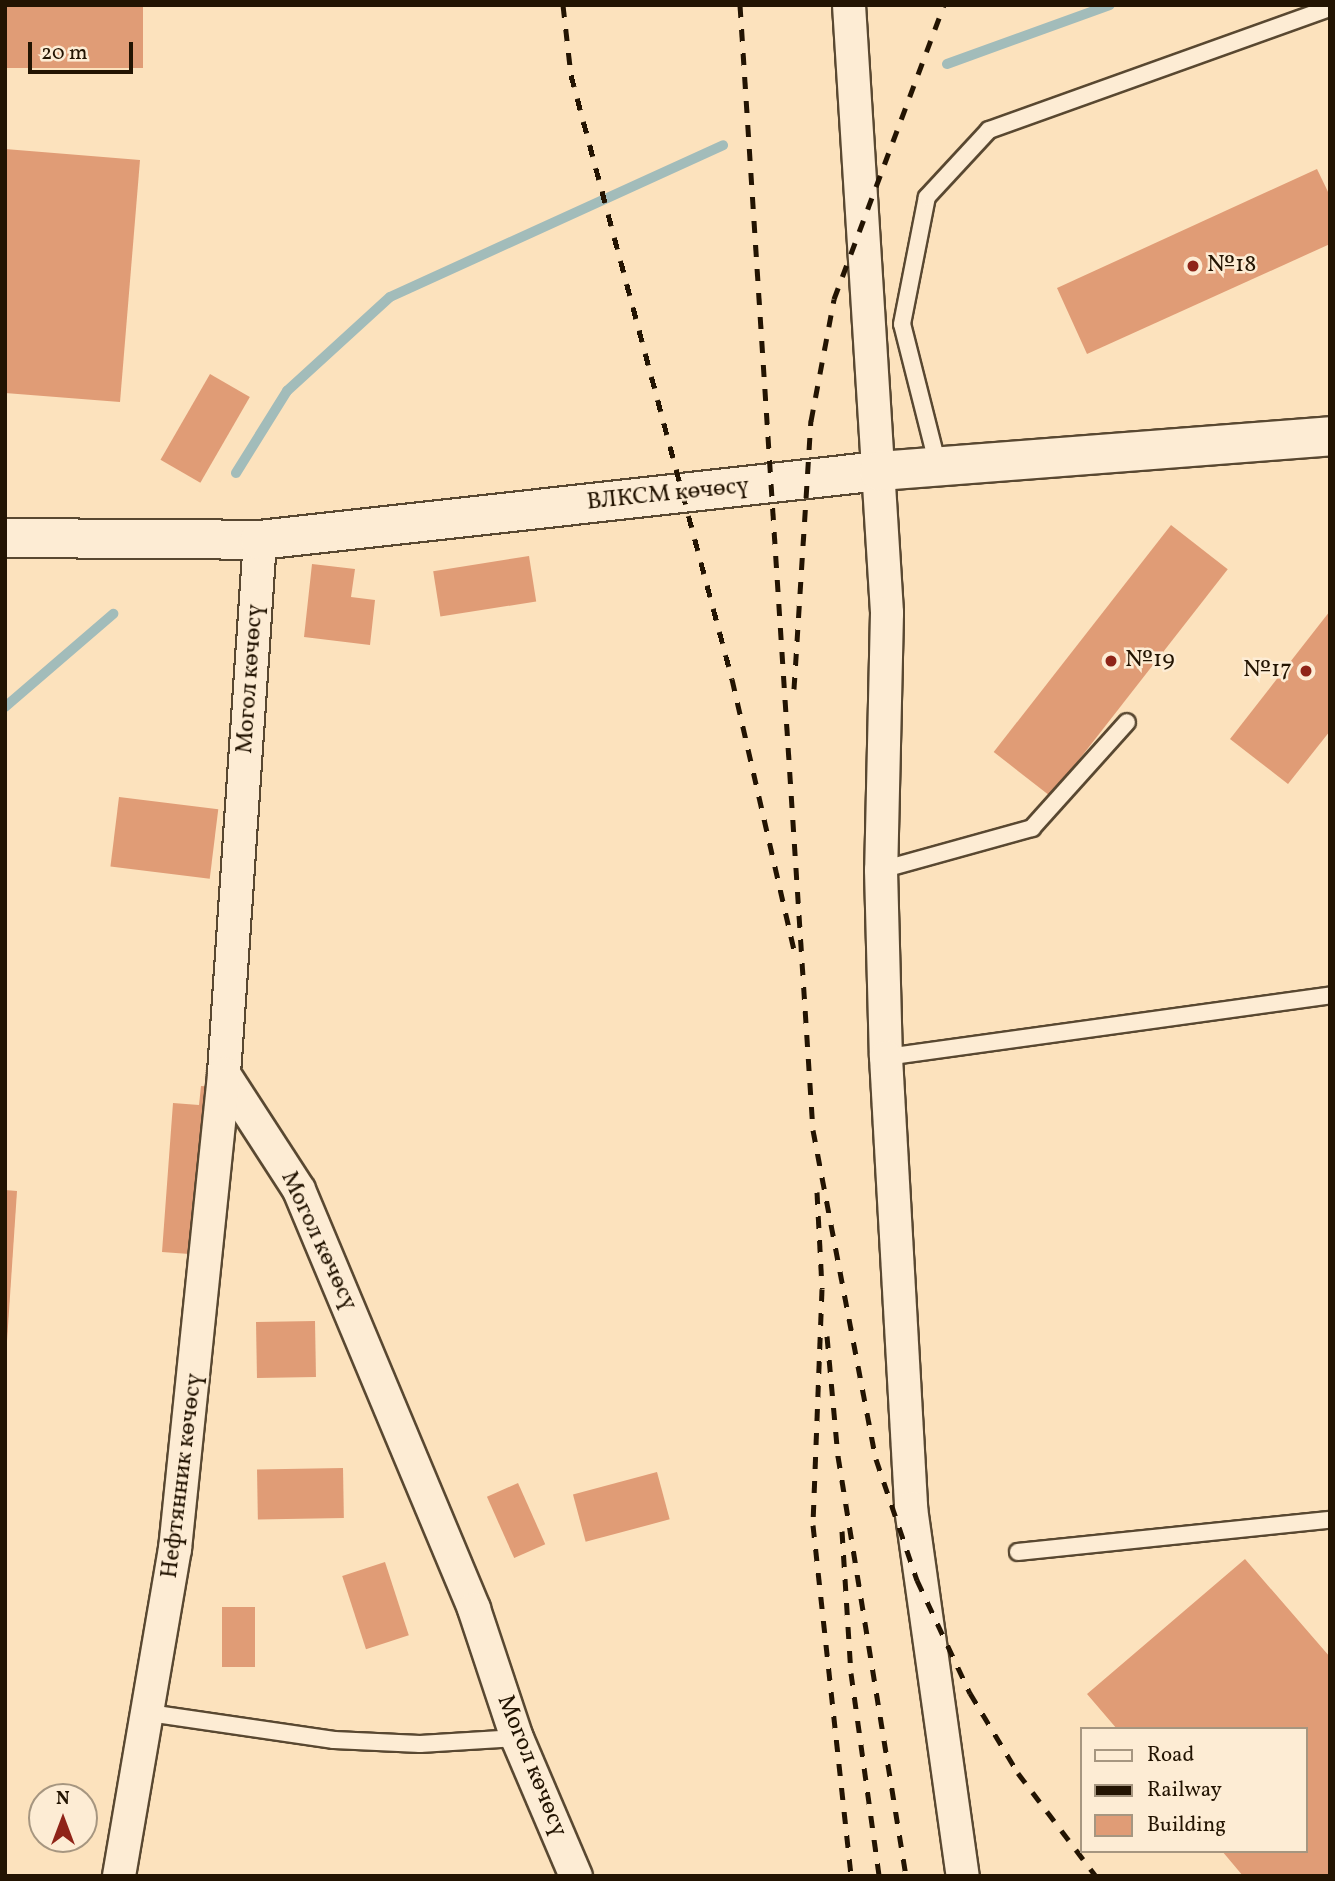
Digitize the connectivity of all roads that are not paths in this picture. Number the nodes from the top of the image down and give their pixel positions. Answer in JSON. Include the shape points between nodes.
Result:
{"nodes":[{"id":1,"x":849,"y":5,"type":"edge"},
{"id":2,"x":1330,"y":8,"type":"edge"},
{"id":3,"x":1330,"y":436,"type":"edge"},
{"id":4,"x":938,"y":466,"type":"junction"},
{"id":5,"x":879,"y":471,"type":"junction"},
{"id":6,"x":5,"y":538,"type":"edge"},
{"id":7,"x":260,"y":540,"type":"junction"},
{"id":8,"x":1127,"y":722,"type":"dead end"},
{"id":9,"x":881,"y":870,"type":"junction"},
{"id":10,"x":1330,"y":995,"type":"edge"},
{"id":11,"x":886,"y":1057,"type":"junction"},
{"id":12,"x":224,"y":1074,"type":"junction"},
{"id":13,"x":1330,"y":1520,"type":"edge"},
{"id":14,"x":1018,"y":1552,"type":"dead end"},
{"id":15,"x":149,"y":1713,"type":"junction"},
{"id":16,"x":517,"y":1738,"type":"junction"},
{"id":17,"x":119,"y":1876,"type":"edge"},
{"id":18,"x":576,"y":1876,"type":"edge"},
{"id":19,"x":963,"y":1876,"type":"edge"}],
"edges":[{"from":1,"to":5,"type":"street"},
{"from":2,"to":4,"type":"lane","via":[[989,130],[926,197],[902,324]]},
{"from":3,"to":4,"type":"street","name":"ВЛКСМ көчөсү"},
{"from":4,"to":5,"type":"street","name":"ВЛКСМ көчөсү"},
{"from":5,"to":7,"type":"street","name":"ВЛКСМ көчөсү"},
{"from":5,"to":9,"type":"street","via":[[887,613]]},
{"from":6,"to":7,"type":"street","name":"ВЛКСМ көчөсү"},
{"from":7,"to":12,"type":"street","name":"Могол көчөсү"},
{"from":8,"to":9,"type":"lane","via":[[1032,828]]},
{"from":9,"to":11,"type":"street"},
{"from":10,"to":11,"type":"lane"},
{"from":11,"to":19,"type":"street","via":[[917,1580]]},
{"from":12,"to":15,"type":"street","name":"Нефтянник көчөсү","via":[[175,1549]]},
{"from":12,"to":16,"type":"street","name":"Могол көчөсү","via":[[299,1189],[474,1609]]},
{"from":13,"to":14,"type":"lane"},
{"from":15,"to":16,"type":"lane","via":[[334,1740],[420,1744]]},
{"from":15,"to":17,"type":"street","name":"Нефтянник көчөсү"},
{"from":16,"to":18,"type":"street","name":"Могол көчөсү"}]}
